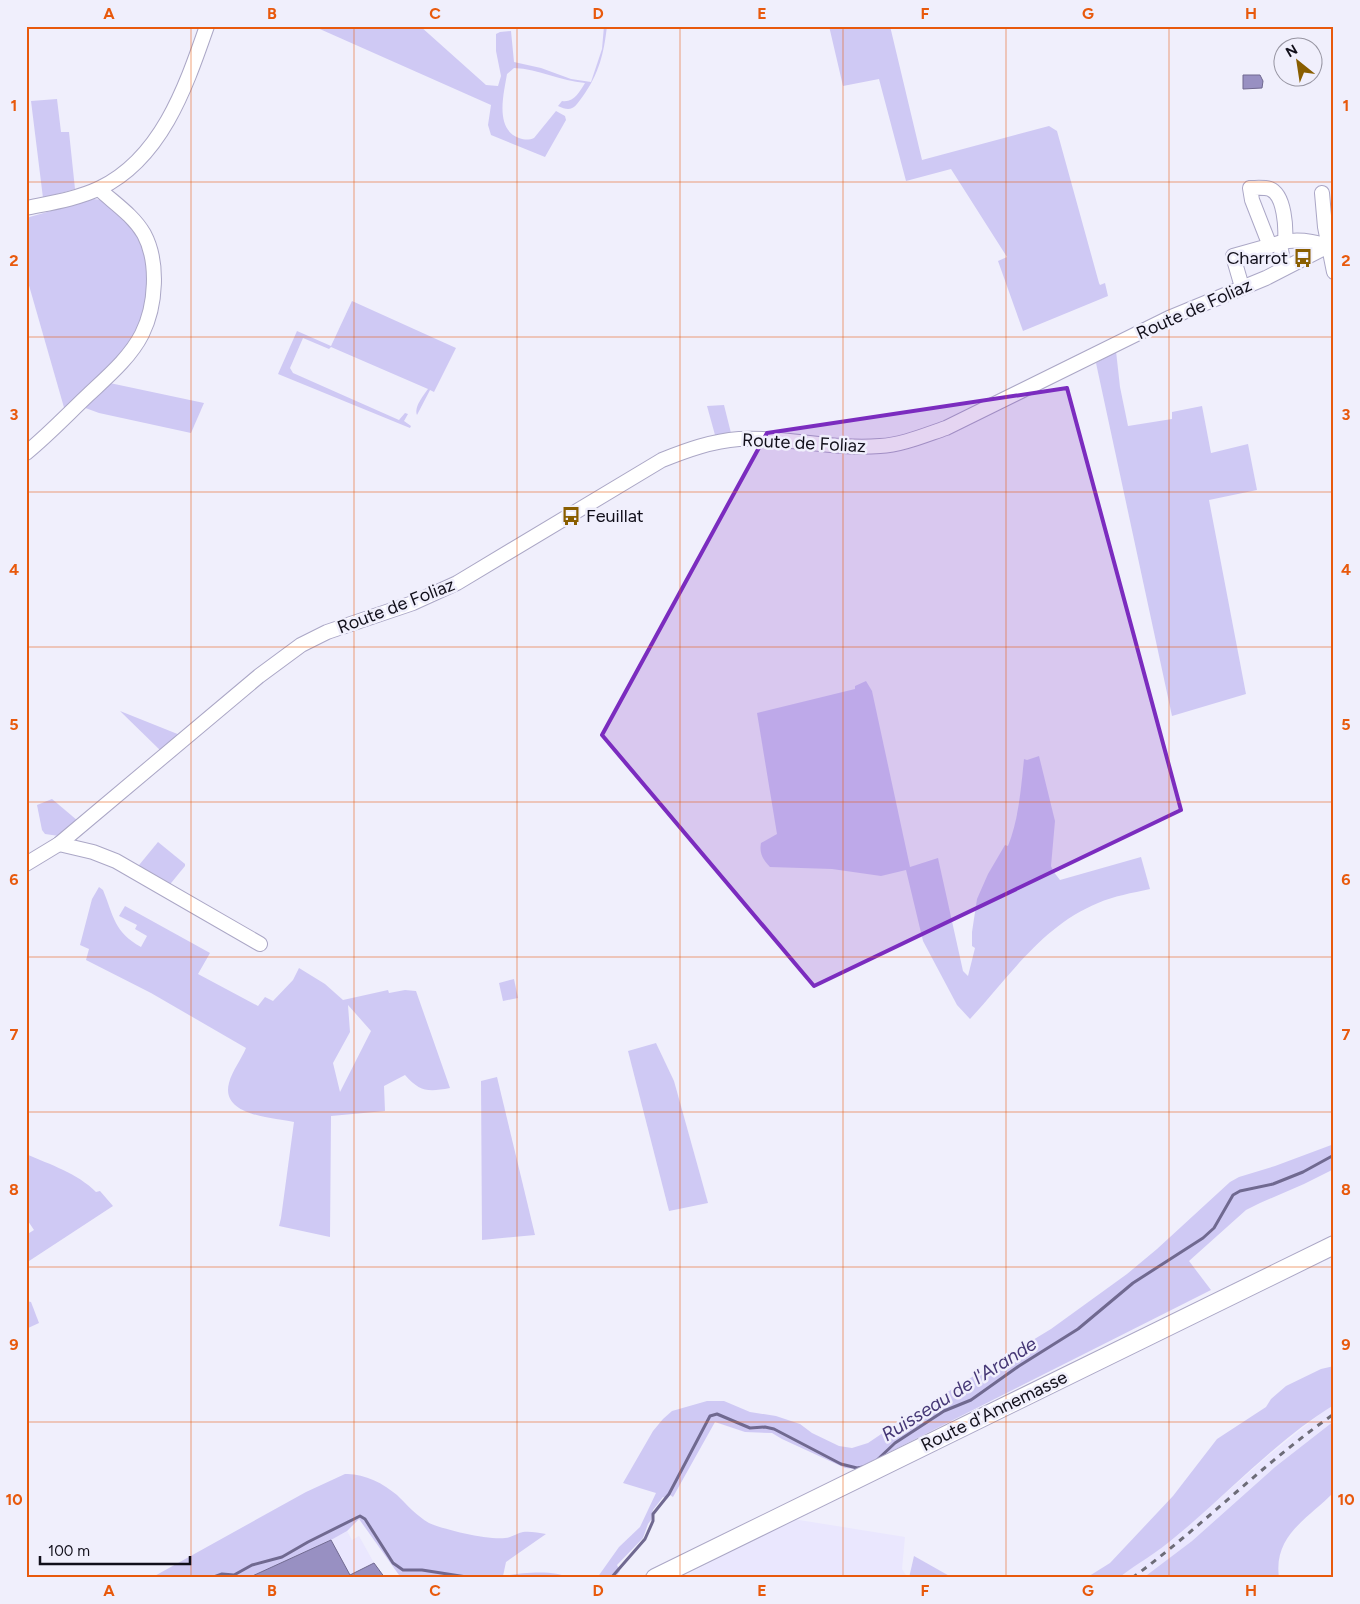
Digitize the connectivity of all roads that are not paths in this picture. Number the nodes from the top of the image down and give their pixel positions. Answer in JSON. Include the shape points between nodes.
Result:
{"nodes":[{"id":1,"x":207,"y":26,"type":"edge"},
{"id":2,"x":98,"y":189,"type":"junction"},
{"id":3,"x":1322,"y":193,"type":"dead end"},
{"id":4,"x":26,"y":208,"type":"edge"},
{"id":5,"x":1278,"y":243,"type":"junction"},
{"id":6,"x":1331,"y":245,"type":"edge"},
{"id":7,"x":1284,"y":268,"type":"junction"},
{"id":8,"x":1334,"y":272,"type":"edge"},
{"id":9,"x":1242,"y":287,"type":"junction"},
{"id":10,"x":26,"y":453,"type":"edge"},
{"id":11,"x":58,"y":844,"type":"junction"},
{"id":12,"x":26,"y":864,"type":"edge"},
{"id":13,"x":260,"y":944,"type":"dead end"},
{"id":14,"x":1334,"y":1245,"type":"edge"},
{"id":15,"x":655,"y":1578,"type":"edge"}],
"edges":[{"from":1,"to":2,"type":"street","via":[[190,76],[161,130],[134,164]]},
{"from":2,"to":4,"type":"street"},
{"from":2,"to":10,"type":"street","via":[[145,236],[153,276],[148,317],[139,339],[124,358]]},
{"from":3,"to":6,"type":"street"},
{"from":5,"to":6,"type":"street","via":[[1313,241]]},
{"from":5,"to":7,"type":"street"},
{"from":5,"to":9,"type":"street","via":[[1233,256]]},
{"from":6,"to":7,"type":"street","name":"Route de Foliaz"},
{"from":6,"to":8,"type":"street"},
{"from":7,"to":9,"type":"street","name":"Route de Foliaz"},
{"from":9,"to":11,"type":"street","name":"Route de Foliaz","via":[[1169,318],[946,428],[906,441],[863,447],[739,439],[697,447],[662,460],[457,583],[301,645],[259,676]]},
{"from":11,"to":12,"type":"street","name":"Route de Foliaz"},
{"from":11,"to":13,"type":"street","via":[[116,861]]},
{"from":14,"to":15,"type":"main road","name":"Route d'Annemasse"}]}
